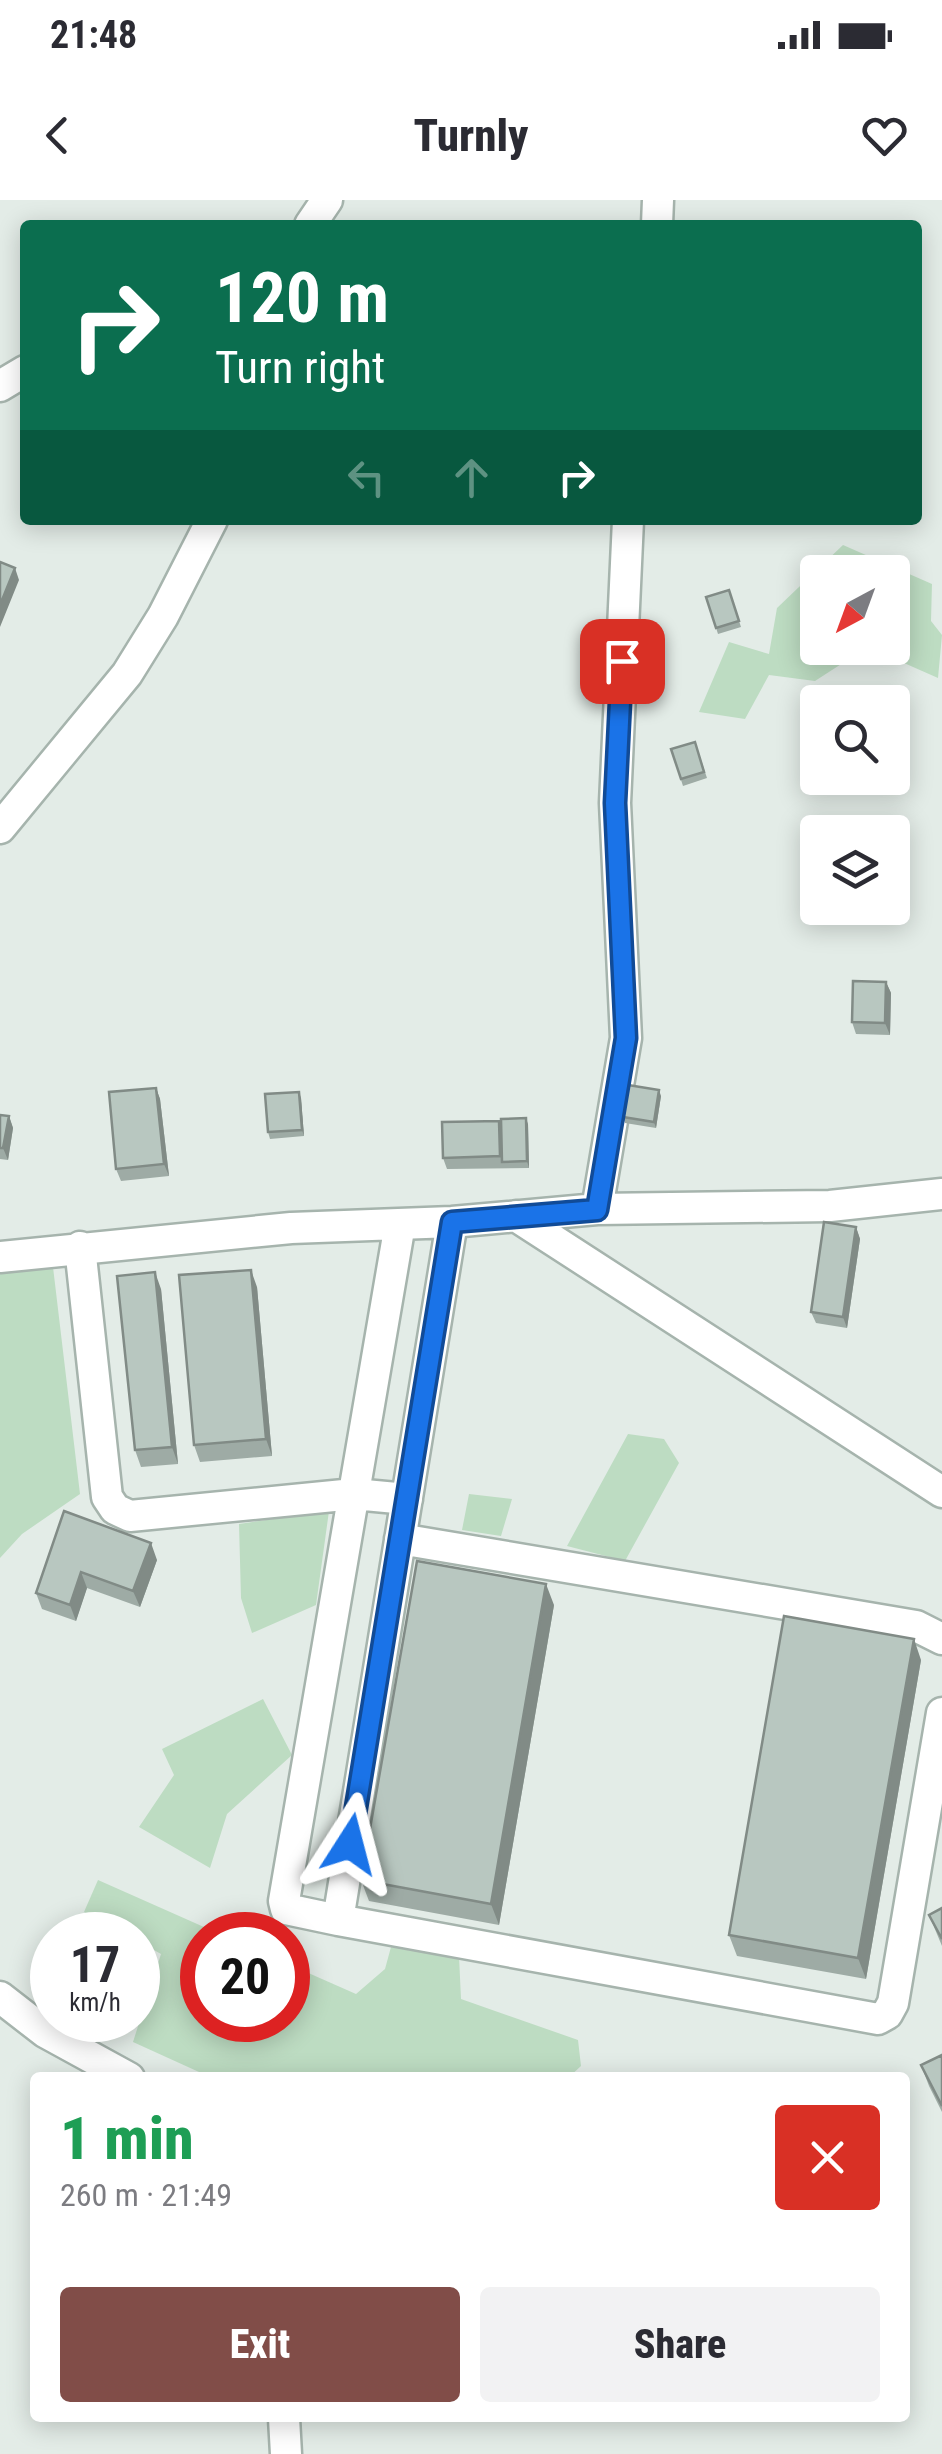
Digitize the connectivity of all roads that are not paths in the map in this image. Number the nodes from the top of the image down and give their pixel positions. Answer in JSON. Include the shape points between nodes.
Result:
{"nodes":[{"id":1,"x":209,"y":525,"type":"edge"},
{"id":2,"x":628,"y":525,"type":"edge"},
{"id":3,"x":0,"y":826,"type":"edge"},
{"id":4,"x":942,"y":1194,"type":"edge"},
{"id":5,"x":597,"y":1210,"type":"junction"},
{"id":6,"x":516,"y":1216,"type":"junction"},
{"id":7,"x":452,"y":1222,"type":"junction"},
{"id":8,"x":400,"y":1224,"type":"junction"},
{"id":9,"x":80,"y":1247,"type":"junction"},
{"id":10,"x":0,"y":1258,"type":"edge"},
{"id":11,"x":942,"y":1492,"type":"edge"},
{"id":12,"x":354,"y":1494,"type":"junction"},
{"id":13,"x":407,"y":1499,"type":"junction"},
{"id":14,"x":400,"y":1538,"type":"junction"},
{"id":15,"x":942,"y":1638,"type":"edge"},
{"id":16,"x":942,"y":1713,"type":"edge"},
{"id":17,"x":338,"y":1920,"type":"junction"},
{"id":18,"x":0,"y":1997,"type":"edge"},
{"id":19,"x":118,"y":2072,"type":"edge"},
{"id":20,"x":284,"y":2422,"type":"edge"},
{"id":21,"x":286,"y":2454,"type":"edge"}],
"edges":[{"from":1,"to":3,"type":"street","via":[[127,674]]},
{"from":2,"to":5,"type":"street","via":[[615,803],[627,1023]]},
{"from":4,"to":5,"type":"street","via":[[830,1206]]},
{"from":5,"to":6,"type":"street"},
{"from":6,"to":7,"type":"street"},
{"from":6,"to":11,"type":"street"},
{"from":7,"to":8,"type":"street"},
{"from":7,"to":13,"type":"street"},
{"from":8,"to":9,"type":"street"},
{"from":8,"to":12,"type":"street"},
{"from":9,"to":10,"type":"street"},
{"from":9,"to":12,"type":"street","via":[[107,1497],[115,1509],[130,1516]]},
{"from":12,"to":13,"type":"street"},
{"from":12,"to":17,"type":"street","via":[[284,1901],[295,1913]]},
{"from":13,"to":14,"type":"street"},
{"from":14,"to":15,"type":"street","via":[[916,1626]]},
{"from":14,"to":17,"type":"street"},
{"from":16,"to":17,"type":"street","via":[[892,2003],[878,2018]]},
{"from":18,"to":19,"type":"street","via":[[45,2032]]},
{"from":20,"to":21,"type":"street"}]}
